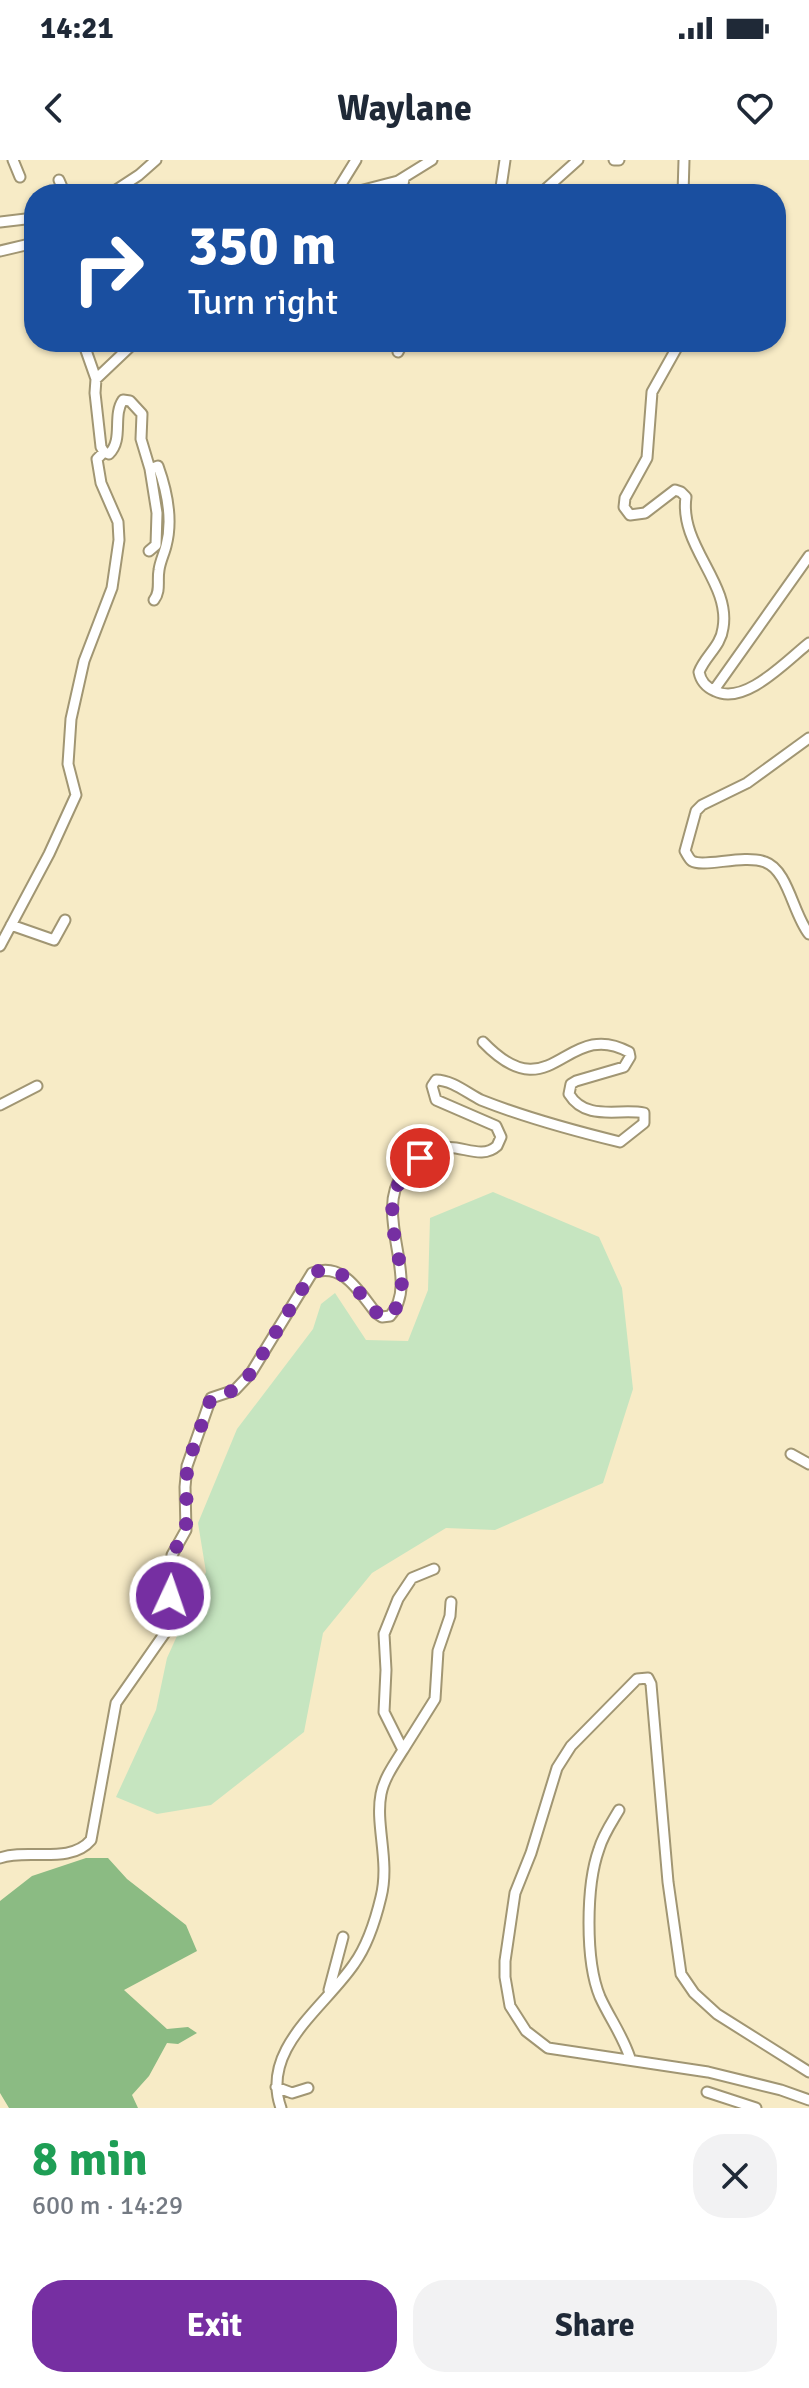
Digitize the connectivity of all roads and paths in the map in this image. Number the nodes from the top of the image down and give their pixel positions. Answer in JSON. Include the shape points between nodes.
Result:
{"nodes":[{"id":1,"x":13,"y":160,"type":"edge"},
{"id":2,"x":156,"y":160,"type":"edge"},
{"id":3,"x":356,"y":160,"type":"edge"},
{"id":4,"x":432,"y":160,"type":"edge"},
{"id":5,"x":505,"y":160,"type":"edge"},
{"id":6,"x":578,"y":160,"type":"edge"},
{"id":7,"x":684,"y":160,"type":"edge"},
{"id":8,"x":20,"y":177,"type":"dead end"},
{"id":9,"x":404,"y":179,"type":"junction"},
{"id":10,"x":59,"y":180,"type":"dead end"},
{"id":11,"x":61,"y":184,"type":"edge"},
{"id":12,"x":125,"y":184,"type":"edge"},
{"id":13,"x":341,"y":184,"type":"edge"},
{"id":14,"x":385,"y":184,"type":"edge"},
{"id":15,"x":403,"y":184,"type":"edge"},
{"id":16,"x":501,"y":184,"type":"edge"},
{"id":17,"x":551,"y":184,"type":"edge"},
{"id":18,"x":683,"y":184,"type":"edge"},
{"id":19,"x":24,"y":219,"type":"edge"},
{"id":20,"x":0,"y":222,"type":"edge"},
{"id":21,"x":24,"y":245,"type":"edge"},
{"id":22,"x":0,"y":251,"type":"edge"},
{"id":23,"x":87,"y":352,"type":"edge"},
{"id":24,"x":124,"y":352,"type":"edge"},
{"id":25,"x":674,"y":352,"type":"edge"},
{"id":26,"x":96,"y":379,"type":"junction"},
{"id":27,"x":104,"y":452,"type":"junction"},
{"id":28,"x":150,"y":469,"type":"junction"},
{"id":29,"x":149,"y":551,"type":"dead end"},
{"id":30,"x":809,"y":556,"type":"edge"},
{"id":31,"x":154,"y":600,"type":"dead end"},
{"id":32,"x":809,"y":643,"type":"edge"},
{"id":33,"x":714,"y":690,"type":"junction"},
{"id":34,"x":809,"y":738,"type":"edge"},
{"id":35,"x":65,"y":920,"type":"dead end"},
{"id":36,"x":11,"y":925,"type":"junction"},
{"id":37,"x":809,"y":934,"type":"edge"},
{"id":38,"x":0,"y":946,"type":"edge"},
{"id":39,"x":483,"y":1042,"type":"dead end"},
{"id":40,"x":37,"y":1086,"type":"dead end"},
{"id":41,"x":0,"y":1105,"type":"edge"},
{"id":42,"x":791,"y":1454,"type":"dead end"},
{"id":43,"x":809,"y":1464,"type":"edge"},
{"id":44,"x":434,"y":1569,"type":"dead end"},
{"id":45,"x":451,"y":1602,"type":"dead end"},
{"id":46,"x":403,"y":1750,"type":"junction"},
{"id":47,"x":619,"y":1810,"type":"dead end"},
{"id":48,"x":0,"y":1858,"type":"edge"},
{"id":49,"x":343,"y":1937,"type":"dead end"},
{"id":50,"x":328,"y":1994,"type":"junction"},
{"id":51,"x":630,"y":2058,"type":"junction"},
{"id":52,"x":809,"y":2072,"type":"edge"},
{"id":53,"x":276,"y":2087,"type":"junction"},
{"id":54,"x":308,"y":2088,"type":"dead end"},
{"id":55,"x":707,"y":2092,"type":"dead end"},
{"id":56,"x":809,"y":2100,"type":"edge"},
{"id":57,"x":281,"y":2108,"type":"edge"},
{"id":58,"x":756,"y":2108,"type":"edge"},
{"id":59,"x":806,"y":2108,"type":"edge"}],
"edges":[{"from":1,"to":8,"type":"street"},
{"from":2,"to":12,"type":"street"},
{"from":3,"to":13,"type":"street"},
{"from":4,"to":9,"type":"street"},
{"from":5,"to":16,"type":"street"},
{"from":6,"to":17,"type":"street"},
{"from":7,"to":18,"type":"street"},
{"from":9,"to":14,"type":"street"},
{"from":9,"to":15,"type":"street"},
{"from":10,"to":11,"type":"street"},
{"from":19,"to":20,"type":"street"},
{"from":21,"to":22,"type":"street"},
{"from":23,"to":26,"type":"street"},
{"from":24,"to":26,"type":"street"},
{"from":25,"to":33,"type":"street","via":[[652,392],[647,458],[624,507],[630,515],[641,515],[675,490],[686,497],[688,532],[723,616],[721,638],[699,672]]},
{"from":26,"to":27,"type":"street"},
{"from":27,"to":28,"type":"street","via":[[113,452],[118,440],[119,404],[130,401],[142,414],[141,439]]},
{"from":27,"to":36,"type":"street","via":[[97,459],[101,483],[118,522],[119,540],[112,588],[84,661],[71,719],[68,764],[76,795]]},
{"from":28,"to":29,"type":"street","via":[[157,513],[156,545]]},
{"from":28,"to":31,"type":"street","via":[[158,466],[169,514]]},
{"from":30,"to":33,"type":"street"},
{"from":32,"to":33,"type":"street","via":[[746,692],[727,695]]},
{"from":34,"to":37,"type":"street","via":[[747,783],[702,805],[685,851],[701,864],[739,858],[772,864]]},
{"from":35,"to":36,"type":"street","via":[[54,940]]},
{"from":36,"to":38,"type":"street"},
{"from":39,"to":48,"type":"street","via":[[496,1056],[526,1071],[545,1068],[589,1045],[624,1049],[630,1057],[624,1067],[576,1081],[569,1094],[576,1104],[602,1113],[640,1111],[644,1123],[620,1142],[493,1104],[436,1080],[436,1100],[496,1126],[501,1137],[497,1146],[485,1153],[445,1148],[420,1158],[403,1174],[392,1202],[400,1291],[390,1316],[376,1313],[337,1271],[312,1273],[251,1373],[235,1390],[211,1398],[187,1466],[186,1530],[172,1555],[167,1630],[116,1703],[91,1840],[70,1852]]},
{"from":40,"to":41,"type":"street"},
{"from":42,"to":43,"type":"street"},
{"from":44,"to":46,"type":"street","via":[[412,1578],[384,1634],[384,1712]]},
{"from":45,"to":46,"type":"street","via":[[438,1651],[435,1699]]},
{"from":46,"to":50,"type":"street","via":[[381,1794],[385,1860],[380,1900],[356,1961]]},
{"from":47,"to":51,"type":"street","via":[[599,1847],[592,1877],[591,1950],[600,1997]]},
{"from":49,"to":50,"type":"street"},
{"from":50,"to":53,"type":"street","via":[[281,2058]]},
{"from":51,"to":52,"type":"street","via":[[541,2044],[510,2006],[505,1961],[515,1893],[559,1762],[633,1681],[644,1677],[651,1684],[681,1974],[717,2014]]},
{"from":51,"to":56,"type":"street","via":[[708,2072]]},
{"from":53,"to":54,"type":"street","via":[[292,2093]]},
{"from":53,"to":57,"type":"street"},
{"from":55,"to":58,"type":"street"},
{"from":56,"to":59,"type":"street"}]}
